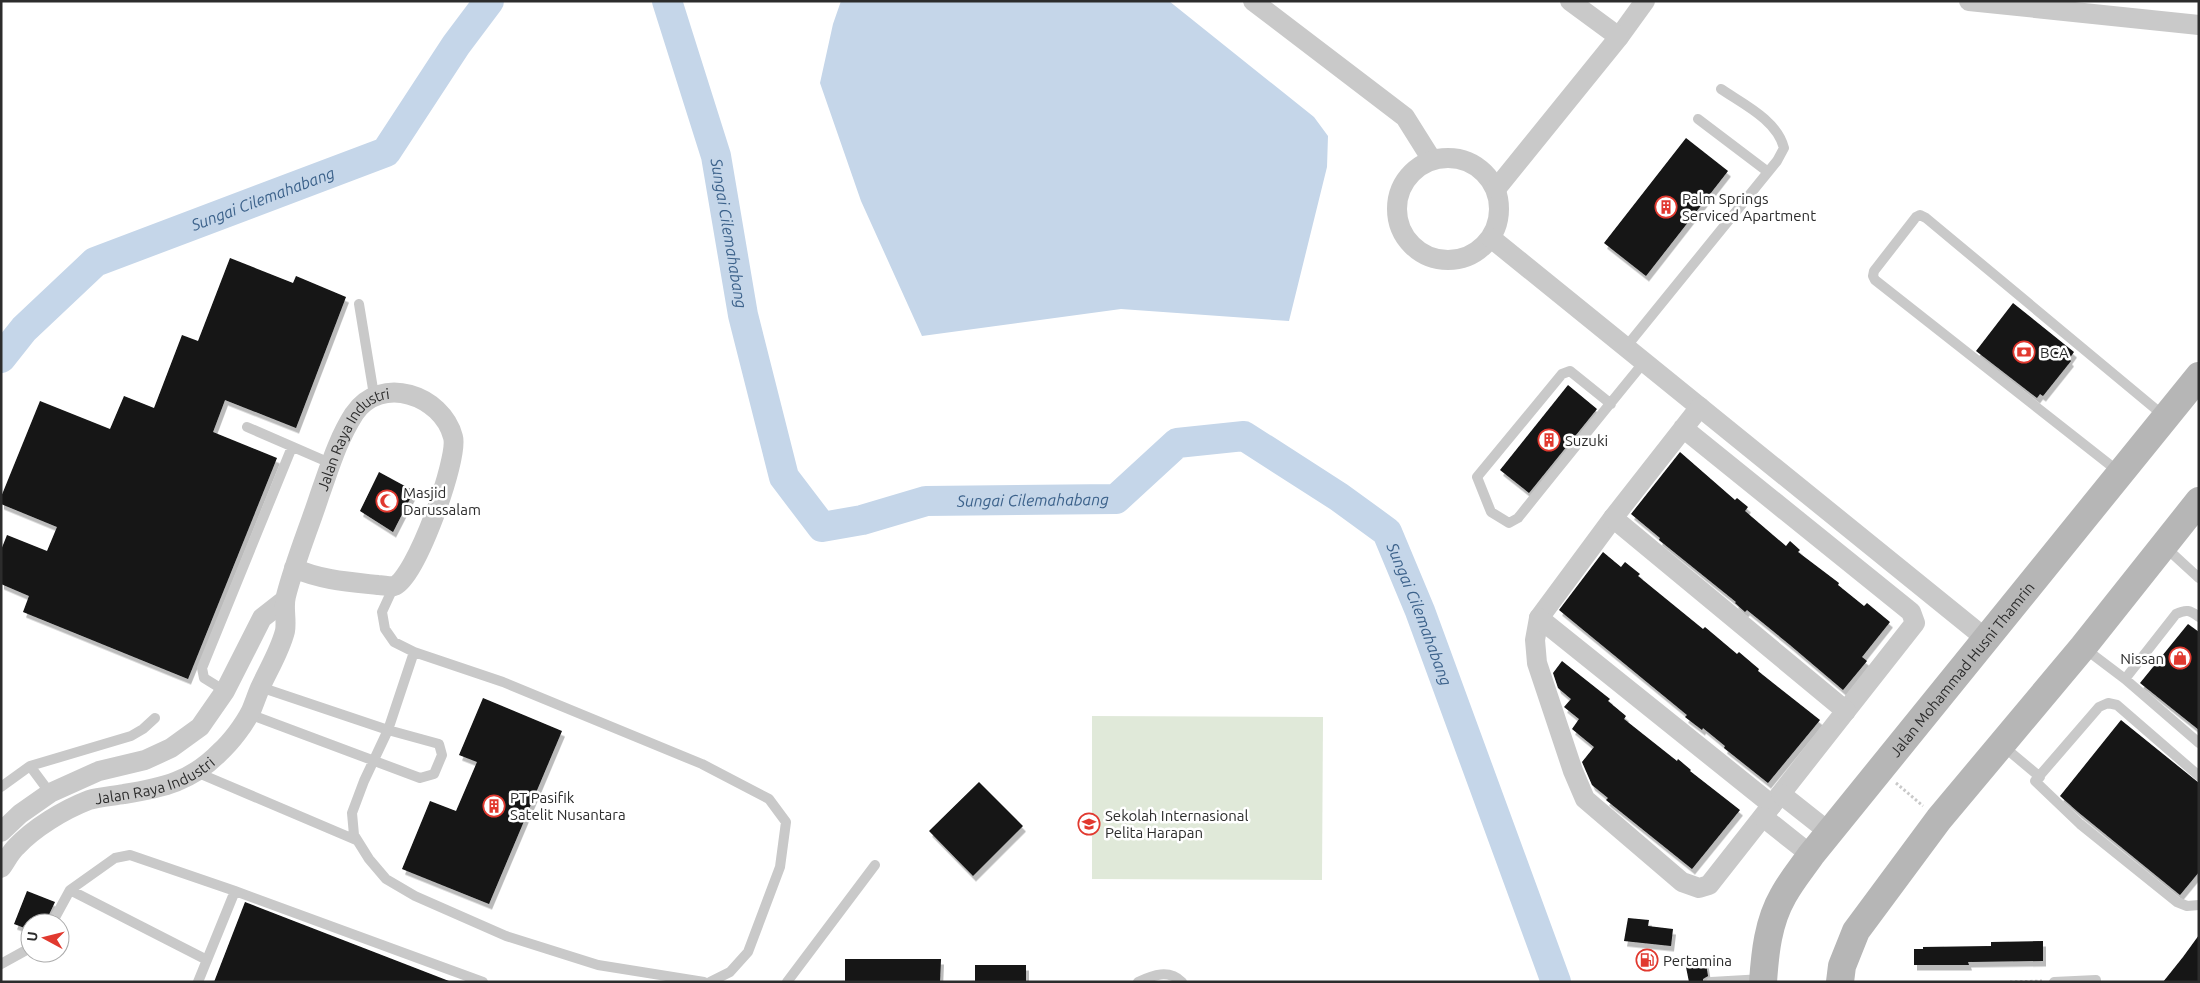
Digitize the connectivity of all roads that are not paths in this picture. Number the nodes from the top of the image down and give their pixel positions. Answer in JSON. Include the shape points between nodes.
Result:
{"nodes":[{"id":1,"x":1253,"y":1,"type":"edge"},
{"id":2,"x":1570,"y":1,"type":"edge"},
{"id":3,"x":1644,"y":1,"type":"edge"},
{"id":4,"x":1969,"y":1,"type":"edge"},
{"id":5,"x":2199,"y":25,"type":"edge"},
{"id":6,"x":1619,"y":37,"type":"junction"},
{"id":7,"x":1721,"y":89,"type":"dead end"},
{"id":8,"x":1698,"y":119,"type":"dead end"},
{"id":9,"x":1432,"y":160,"type":"junction"},
{"id":10,"x":1768,"y":172,"type":"junction"},
{"id":11,"x":1496,"y":189,"type":"junction"},
{"id":12,"x":1491,"y":238,"type":"junction"},
{"id":13,"x":359,"y":304,"type":"dead end"},
{"id":14,"x":1626,"y":347,"type":"junction"},
{"id":15,"x":1645,"y":362,"type":"junction"},
{"id":16,"x":2199,"y":376,"type":"edge"},
{"id":17,"x":374,"y":395,"type":"junction"},
{"id":18,"x":1611,"y":404,"type":"junction"},
{"id":19,"x":1700,"y":407,"type":"junction"},
{"id":20,"x":2165,"y":417,"type":"junction"},
{"id":21,"x":247,"y":427,"type":"dead end"},
{"id":22,"x":1683,"y":428,"type":"junction"},
{"id":23,"x":292,"y":446,"type":"junction"},
{"id":24,"x":330,"y":463,"type":"junction"},
{"id":25,"x":2121,"y":473,"type":"junction"},
{"id":26,"x":2199,"y":502,"type":"edge"},
{"id":27,"x":1612,"y":518,"type":"junction"},
{"id":28,"x":2164,"y":545,"type":"junction"},
{"id":29,"x":294,"y":568,"type":"junction"},
{"id":30,"x":2199,"y":578,"type":"edge"},
{"id":31,"x":394,"y":586,"type":"junction"},
{"id":32,"x":285,"y":600,"type":"junction"},
{"id":33,"x":2199,"y":617,"type":"edge"},
{"id":34,"x":1540,"y":618,"type":"junction"},
{"id":35,"x":1985,"y":638,"type":"junction"},
{"id":36,"x":2083,"y":648,"type":"junction"},
{"id":37,"x":414,"y":652,"type":"junction"},
{"id":38,"x":2124,"y":679,"type":"junction"},
{"id":39,"x":260,"y":687,"type":"junction"},
{"id":40,"x":225,"y":691,"type":"junction"},
{"id":41,"x":1846,"y":710,"type":"junction"},
{"id":42,"x":249,"y":714,"type":"junction"},
{"id":43,"x":155,"y":718,"type":"dead end"},
{"id":44,"x":388,"y":730,"type":"junction"},
{"id":45,"x":2199,"y":743,"type":"edge"},
{"id":46,"x":2002,"y":746,"type":"junction"},
{"id":47,"x":374,"y":761,"type":"junction"},
{"id":48,"x":30,"y":766,"type":"junction"},
{"id":49,"x":196,"y":772,"type":"junction"},
{"id":50,"x":2040,"y":776,"type":"junction"},
{"id":51,"x":2199,"y":776,"type":"edge"},
{"id":52,"x":1,"y":787,"type":"edge"},
{"id":53,"x":50,"y":793,"type":"junction"},
{"id":54,"x":1772,"y":805,"type":"junction"},
{"id":55,"x":1,"y":832,"type":"edge"},
{"id":56,"x":1829,"y":832,"type":"junction"},
{"id":57,"x":356,"y":840,"type":"junction"},
{"id":58,"x":1812,"y":855,"type":"junction"},
{"id":59,"x":875,"y":865,"type":"dead end"},
{"id":60,"x":1,"y":868,"type":"edge"},
{"id":61,"x":70,"y":890,"type":"junction"},
{"id":62,"x":235,"y":891,"type":"junction"},
{"id":63,"x":2199,"y":905,"type":"edge"},
{"id":64,"x":57,"y":913,"type":"edge"},
{"id":65,"x":20,"y":954,"type":"edge"},
{"id":66,"x":208,"y":960,"type":"junction"},
{"id":67,"x":1,"y":964,"type":"edge"},
{"id":68,"x":1763,"y":980,"type":"edge"},
{"id":69,"x":1724,"y":981,"type":"edge"},
{"id":70,"x":2054,"y":981,"type":"edge"},
{"id":71,"x":198,"y":982,"type":"edge"},
{"id":72,"x":483,"y":982,"type":"edge"},
{"id":73,"x":704,"y":982,"type":"edge"},
{"id":74,"x":710,"y":982,"type":"edge"},
{"id":75,"x":787,"y":982,"type":"edge"},
{"id":76,"x":1138,"y":982,"type":"edge"},
{"id":77,"x":1182,"y":982,"type":"edge"},
{"id":78,"x":1711,"y":982,"type":"edge"},
{"id":79,"x":1840,"y":982,"type":"edge"},
{"id":80,"x":2096,"y":982,"type":"edge"}],
"edges":[{"from":1,"to":9,"type":"street","via":[[1405,117]]},
{"from":2,"to":6,"type":"street"},
{"from":3,"to":6,"type":"street"},
{"from":4,"to":5,"type":"street"},
{"from":6,"to":11,"type":"street"},
{"from":7,"to":10,"type":"lane","via":[[1766,120],[1782,139],[1784,148]]},
{"from":8,"to":10,"type":"lane"},
{"from":9,"to":11,"type":"street","via":[[1462,159],[1488,176]]},
{"from":9,"to":12,"type":"street","via":[[1416,168],[1404,182],[1398,198],[1397,216],[1402,233],[1413,247],[1428,257],[1445,261],[1463,259],[1479,251]]},
{"from":10,"to":14,"type":"lane"},
{"from":11,"to":12,"type":"street","via":[[1500,214]]},
{"from":12,"to":14,"type":"street"},
{"from":13,"to":17,"type":"lane"},
{"from":14,"to":15,"type":"street"},
{"from":15,"to":18,"type":"lane"},
{"from":15,"to":19,"type":"street"},
{"from":16,"to":20,"type":"street","name":"Jalan Mohammad Husni Thamrin"},
{"from":17,"to":24,"type":"street","name":"Jalan Raya Industri","via":[[364,401],[355,413]]},
{"from":17,"to":31,"type":"street","name":"Jalan Raya Industri","via":[[391,391],[408,394],[432,405],[446,421],[454,440],[448,477],[425,538],[411,569]]},
{"from":18,"to":18,"type":"lane","via":[[1518,518],[1509,523],[1490,512],[1477,477],[1562,374],[1570,371]]},
{"from":19,"to":22,"type":"street"},
{"from":19,"to":35,"type":"street"},
{"from":20,"to":25,"type":"street","name":"Jalan Mohammad Husni Thamrin"},
{"from":20,"to":25,"type":"lane","via":[[1926,218],[1916,217],[1874,271],[1875,280]]},
{"from":21,"to":23,"type":"lane"},
{"from":22,"to":27,"type":"street"},
{"from":22,"to":41,"type":"street","via":[[1914,616],[1915,623],[1910,630]]},
{"from":23,"to":24,"type":"lane"},
{"from":23,"to":40,"type":"lane","via":[[202,668],[204,678]]},
{"from":24,"to":29,"type":"street","name":"Jalan Raya Industri"},
{"from":25,"to":35,"type":"street","name":"Jalan Mohammad Husni Thamrin"},
{"from":26,"to":28,"type":"street"},
{"from":27,"to":34,"type":"street"},
{"from":27,"to":41,"type":"street"},
{"from":28,"to":30,"type":"lane"},
{"from":28,"to":36,"type":"street"},
{"from":29,"to":31,"type":"street","via":[[344,582]]},
{"from":29,"to":32,"type":"street","name":"Jalan Raya Industri"},
{"from":31,"to":37,"type":"lane","via":[[382,612],[384,629],[394,642]]},
{"from":32,"to":39,"type":"street","name":"Jalan Raya Industri","via":[[285,631]]},
{"from":32,"to":40,"type":"street","name":"Jalan Raya Industri","via":[[262,618]]},
{"from":33,"to":38,"type":"lane","via":[[2184,610],[2176,614]]},
{"from":34,"to":54,"type":"street"},
{"from":34,"to":54,"type":"street","via":[[1535,640],[1538,663],[1585,799],[1682,882],[1700,888],[1709,886]]},
{"from":35,"to":56,"type":"street","name":"Jalan Mohammad Husni Thamrin"},
{"from":36,"to":38,"type":"lane"},
{"from":36,"to":46,"type":"street"},
{"from":37,"to":44,"type":"lane"},
{"from":37,"to":74,"type":"lane","via":[[503,682],[702,764],[769,799],[786,822],[780,867],[748,952],[730,972]]},
{"from":38,"to":45,"type":"lane"},
{"from":39,"to":42,"type":"street","name":"Jalan Raya Industri"},
{"from":39,"to":44,"type":"lane"},
{"from":40,"to":53,"type":"street","name":"Jalan Raya Industri","via":[[200,727],[172,748],[145,760],[99,771]]},
{"from":41,"to":54,"type":"street"},
{"from":42,"to":47,"type":"lane"},
{"from":42,"to":49,"type":"street","name":"Jalan Raya Industri","via":[[221,752]]},
{"from":43,"to":48,"type":"lane","via":[[131,736]]},
{"from":44,"to":47,"type":"lane"},
{"from":44,"to":47,"type":"lane","via":[[438,744],[442,755],[434,774],[420,778]]},
{"from":46,"to":50,"type":"lane"},
{"from":46,"to":79,"type":"street","via":[[1939,819],[1856,931],[1842,966]]},
{"from":47,"to":57,"type":"lane","via":[[352,813]]},
{"from":48,"to":52,"type":"lane"},
{"from":48,"to":53,"type":"lane"},
{"from":49,"to":57,"type":"lane"},
{"from":49,"to":60,"type":"street","name":"Jalan Raya Industri","via":[[165,787],[90,800],[69,810],[15,848]]},
{"from":50,"to":51,"type":"lane","via":[[2100,706],[2108,703],[2117,705]]},
{"from":50,"to":63,"type":"lane","via":[[2035,781],[2080,824],[2177,902],[2187,906]]},
{"from":53,"to":55,"type":"street","name":"Jalan Raya Industri"},
{"from":54,"to":56,"type":"street"},
{"from":54,"to":58,"type":"street"},
{"from":56,"to":58,"type":"street","name":"Jalan Mohammad Husni Thamrin"},
{"from":57,"to":73,"type":"lane","via":[[386,879],[415,896],[506,936],[598,965]]},
{"from":58,"to":68,"type":"street","name":"Jalan Mohammad Husni Thamrin","via":[[1783,895],[1774,915]]},
{"from":59,"to":75,"type":"lane"},
{"from":61,"to":62,"type":"lane","via":[[115,858],[130,855]]},
{"from":61,"to":64,"type":"lane"},
{"from":61,"to":66,"type":"lane"},
{"from":62,"to":66,"type":"lane"},
{"from":62,"to":72,"type":"lane"},
{"from":65,"to":67,"type":"lane"},
{"from":66,"to":71,"type":"lane"},
{"from":68,"to":69,"type":"lane"},
{"from":69,"to":78,"type":"lane"},
{"from":70,"to":80,"type":"lane"},
{"from":76,"to":77,"type":"lane","via":[[1163,973],[1176,975]]}]}
